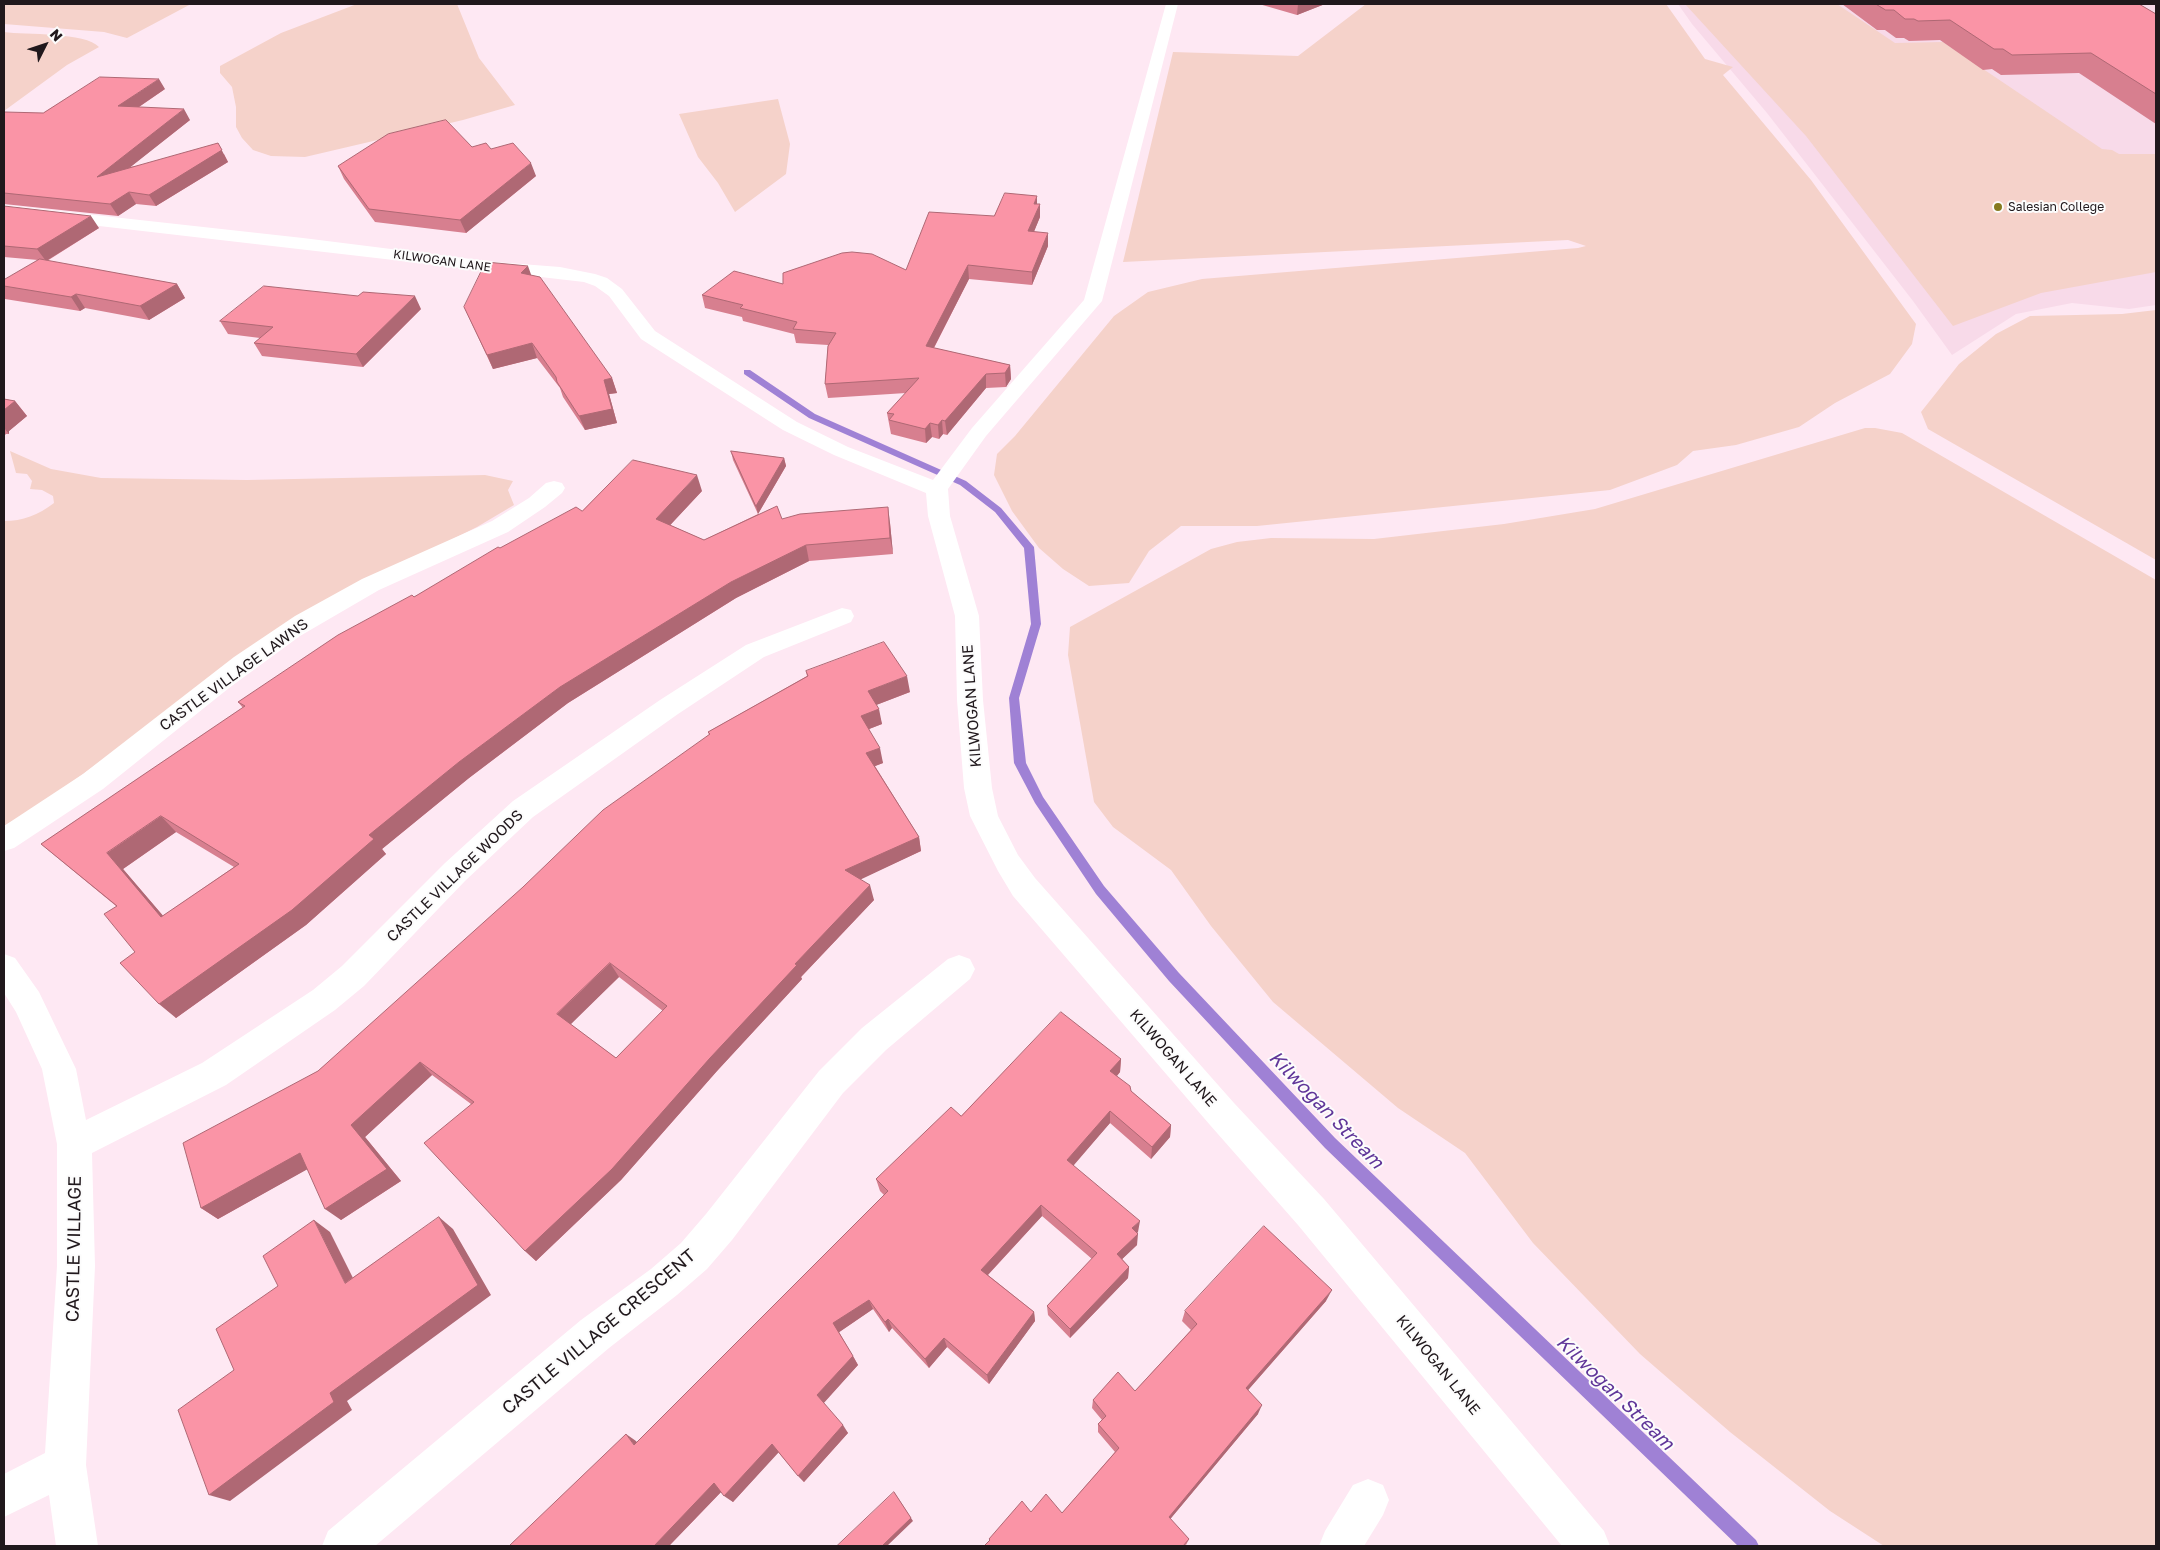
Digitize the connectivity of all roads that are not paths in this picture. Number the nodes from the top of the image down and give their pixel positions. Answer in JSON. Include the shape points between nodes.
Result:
{"nodes":[{"id":1,"x":1172,"y":4,"type":"edge"},
{"id":2,"x":4,"y":210,"type":"edge"},
{"id":3,"x":945,"y":478,"type":"junction"},
{"id":4,"x":554,"y":488,"type":"dead end"},
{"id":5,"x":842,"y":616,"type":"dead end"},
{"id":6,"x":4,"y":840,"type":"edge"},
{"id":7,"x":4,"y":968,"type":"edge"},
{"id":8,"x":959,"y":970,"type":"dead end"},
{"id":9,"x":74,"y":1144,"type":"junction"},
{"id":10,"x":65,"y":1465,"type":"junction"},
{"id":11,"x":4,"y":1496,"type":"edge"},
{"id":12,"x":1368,"y":1500,"type":"dead end"},
{"id":13,"x":77,"y":1546,"type":"edge"},
{"id":14,"x":343,"y":1546,"type":"edge"},
{"id":15,"x":1340,"y":1546,"type":"edge"},
{"id":16,"x":1589,"y":1546,"type":"edge"}],
"edges":[{"from":1,"to":3,"type":"street","via":[[1093,301],[979,432]]},
{"from":2,"to":3,"type":"street","name":"KILWOGAN LANE","via":[[589,277],[608,285],[648,336],[790,426],[841,451]]},
{"from":3,"to":16,"type":"street","name":"KILWOGAN LANE","via":[[939,516],[967,616],[978,788],[984,816],[1013,871],[1030,895],[1311,1212]]},
{"from":4,"to":6,"type":"street","name":"CASTLE VILLAGE LAWNS","via":[[513,520],[368,586],[292,629],[99,777]]},
{"from":5,"to":9,"type":"street","name":"CASTLE VILLAGE WOODS","via":[[755,651],[669,707],[523,810],[455,872],[360,970],[324,1000],[214,1074]]},
{"from":7,"to":9,"type":"street","name":"CASTLE VILLAGE","via":[[28,1002],[59,1069]]},
{"from":8,"to":14,"type":"street","name":"CASTLE VILLAGE CRESCENT","via":[[874,1040],[830,1082],[694,1256],[595,1334]]},
{"from":9,"to":10,"type":"street","name":"CASTLE VILLAGE","via":[[76,1266]]},
{"from":10,"to":11,"type":"street"},
{"from":10,"to":13,"type":"street","name":"CASTLE VILLAGE"},
{"from":12,"to":15,"type":"street"}]}
